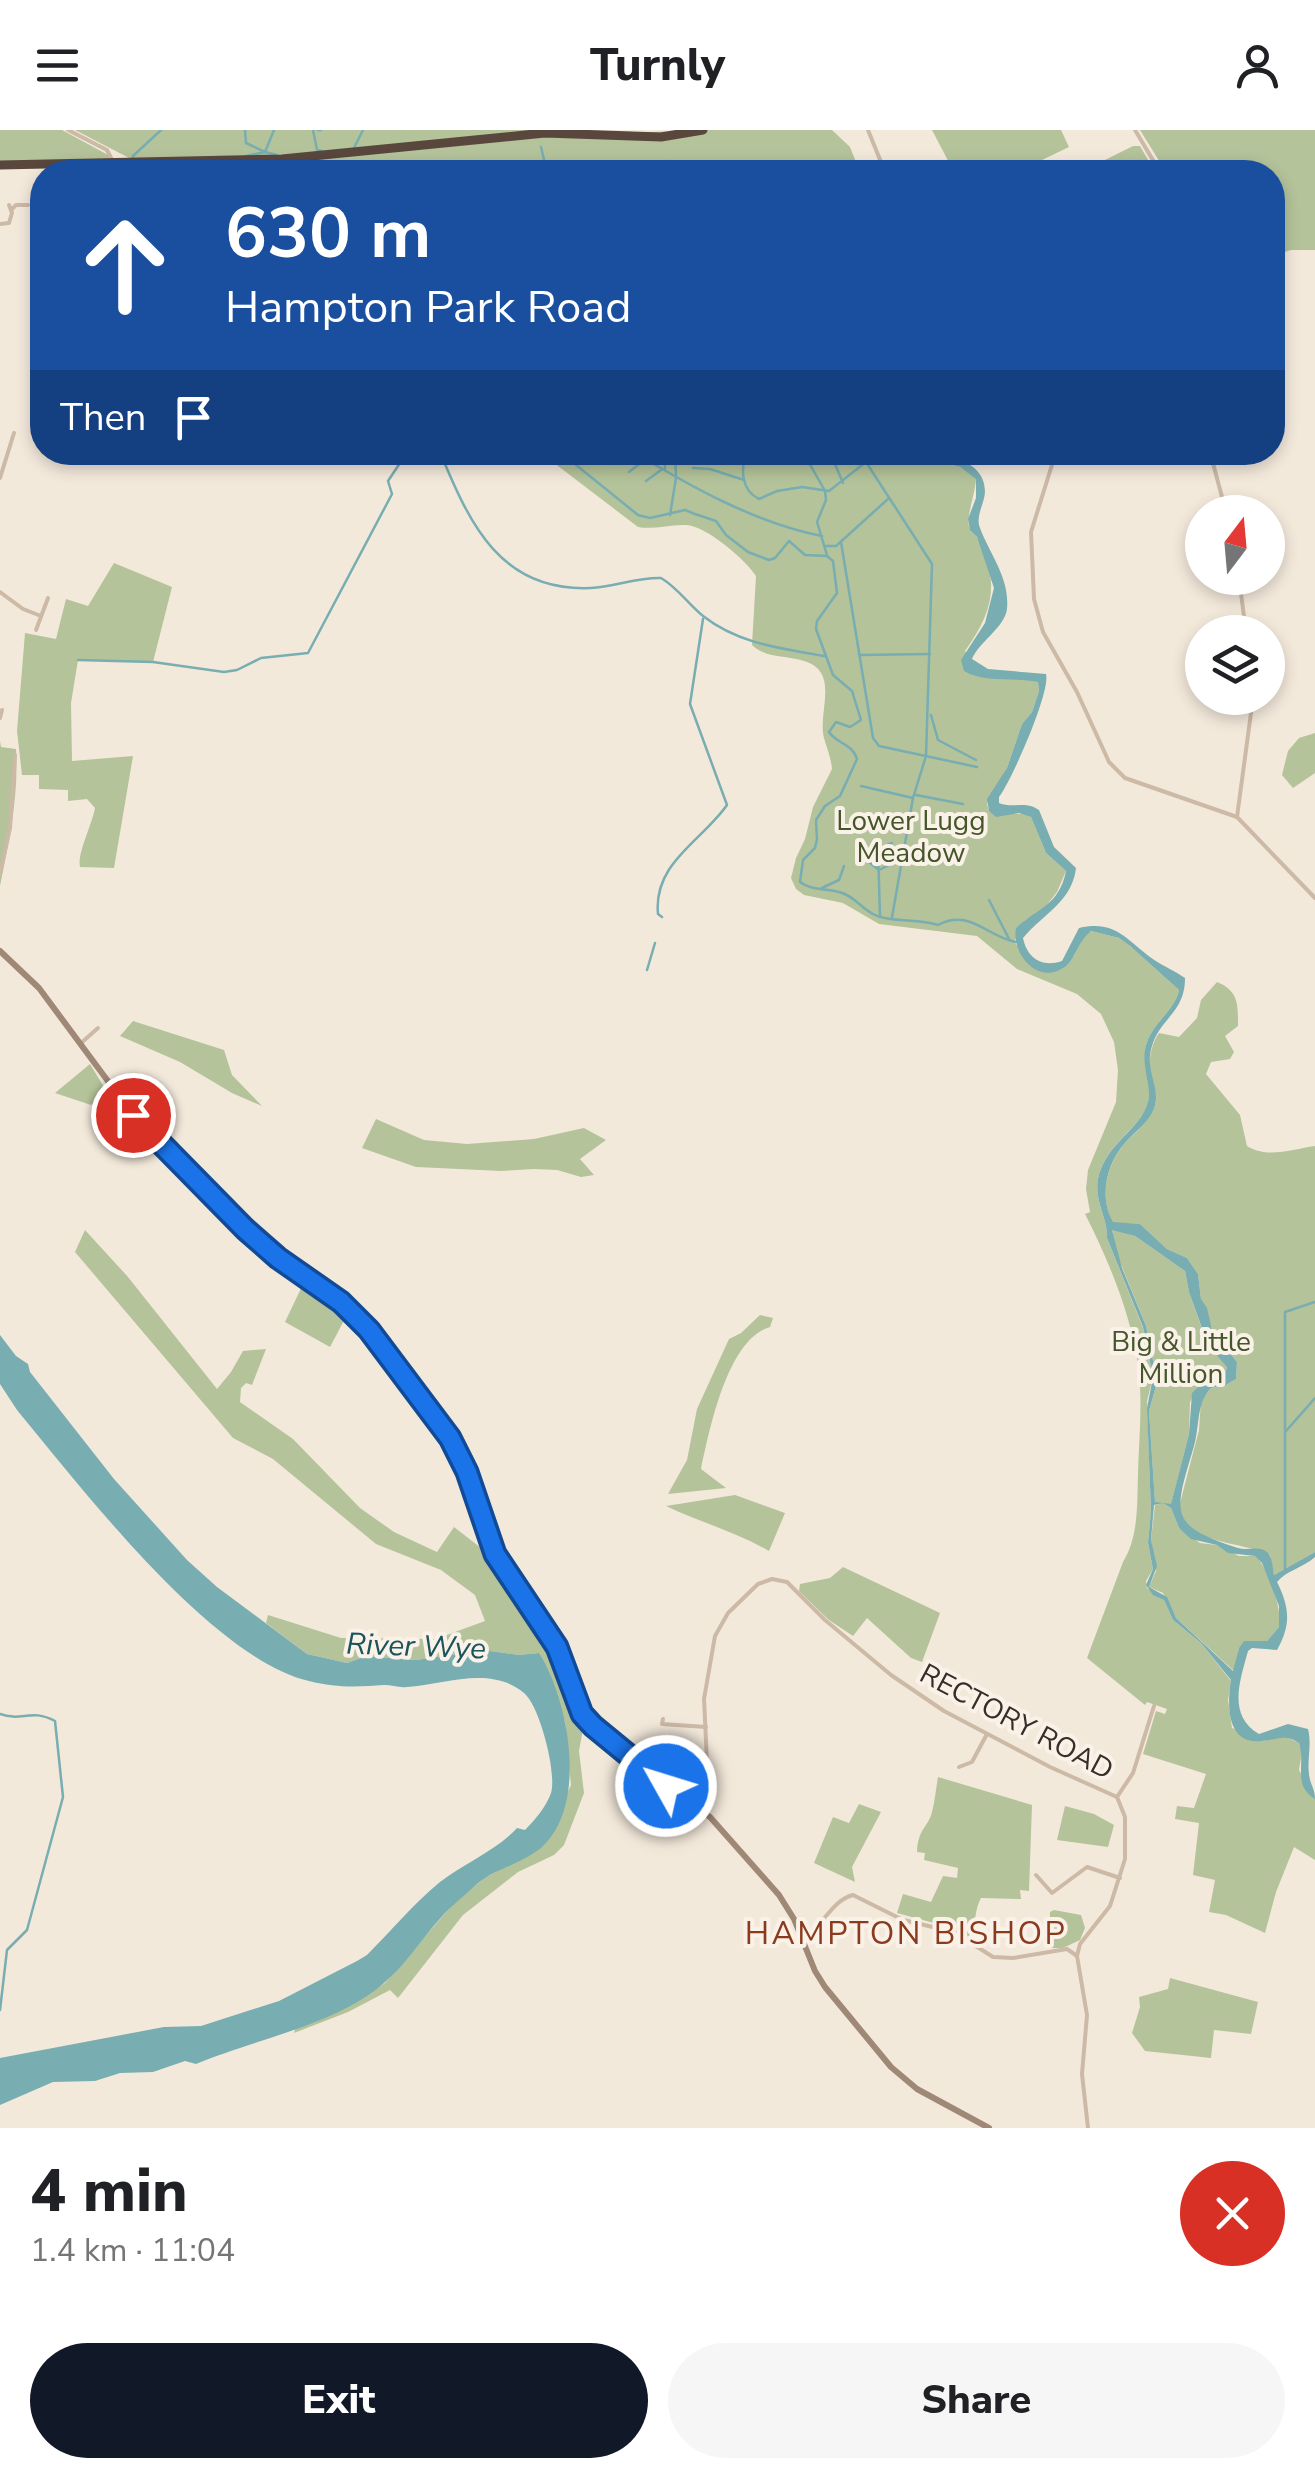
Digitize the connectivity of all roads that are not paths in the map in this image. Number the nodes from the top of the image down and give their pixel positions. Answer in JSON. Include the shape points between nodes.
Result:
{"nodes":[{"id":1,"x":68,"y":130,"type":"edge"},
{"id":2,"x":702,"y":130,"type":"edge"},
{"id":3,"x":868,"y":130,"type":"edge"},
{"id":4,"x":1135,"y":130,"type":"edge"},
{"id":5,"x":111,"y":160,"type":"edge"},
{"id":6,"x":226,"y":160,"type":"edge"},
{"id":7,"x":880,"y":160,"type":"edge"},
{"id":8,"x":1153,"y":160,"type":"edge"},
{"id":9,"x":0,"y":165,"type":"edge"},
{"id":10,"x":30,"y":165,"type":"edge"},
{"id":11,"x":28,"y":204,"type":"dead end"},
{"id":12,"x":0,"y":224,"type":"edge"},
{"id":13,"x":15,"y":438,"type":"dead end"},
{"id":14,"x":1052,"y":465,"type":"edge"},
{"id":15,"x":1213,"y":465,"type":"edge"},
{"id":16,"x":0,"y":478,"type":"edge"},
{"id":17,"x":1221,"y":495,"type":"edge"},
{"id":18,"x":0,"y":592,"type":"edge"},
{"id":19,"x":48,"y":598,"type":"dead end"},
{"id":20,"x":41,"y":616,"type":"junction"},
{"id":21,"x":36,"y":630,"type":"dead end"},
{"id":22,"x":2,"y":710,"type":"edge"},
{"id":23,"x":1250,"y":715,"type":"edge"},
{"id":24,"x":0,"y":718,"type":"edge"},
{"id":25,"x":15,"y":754,"type":"dead end"},
{"id":26,"x":1237,"y":817,"type":"junction"},
{"id":27,"x":0,"y":874,"type":"edge"},
{"id":28,"x":1315,"y":898,"type":"edge"},
{"id":29,"x":0,"y":951,"type":"edge"},
{"id":30,"x":87,"y":1025,"type":"dead end"},
{"id":31,"x":80,"y":1044,"type":"junction"},
{"id":32,"x":1154,"y":1706,"type":"dead end"},
{"id":33,"x":662,"y":1724,"type":"dead end"},
{"id":34,"x":706,"y":1727,"type":"junction"},
{"id":35,"x":987,"y":1734,"type":"junction"},
{"id":36,"x":959,"y":1767,"type":"dead end"},
{"id":37,"x":1117,"y":1797,"type":"junction"},
{"id":38,"x":688,"y":1801,"type":"junction"},
{"id":39,"x":1036,"y":1875,"type":"dead end"},
{"id":40,"x":1120,"y":1878,"type":"junction"},
{"id":41,"x":802,"y":1936,"type":"junction"},
{"id":42,"x":1080,"y":1944,"type":"junction"},
{"id":43,"x":1067,"y":1949,"type":"junction"},
{"id":44,"x":1077,"y":1956,"type":"junction"},
{"id":45,"x":989,"y":2128,"type":"edge"},
{"id":46,"x":1088,"y":2128,"type":"edge"}],
"edges":[{"from":1,"to":5,"type":"street","via":[[108,150]]},
{"from":2,"to":6,"type":"highway","via":[[661,137],[545,133]]},
{"from":3,"to":7,"type":"street"},
{"from":4,"to":8,"type":"street"},
{"from":9,"to":10,"type":"highway"},
{"from":11,"to":12,"type":"street","via":[[10,207],[10,225]]},
{"from":13,"to":16,"type":"street"},
{"from":14,"to":26,"type":"street","via":[[1031,532],[1034,598],[1043,632],[1092,732],[1119,774]]},
{"from":15,"to":17,"type":"street"},
{"from":18,"to":20,"type":"street"},
{"from":19,"to":20,"type":"street"},
{"from":20,"to":21,"type":"street"},
{"from":22,"to":24,"type":"street"},
{"from":23,"to":26,"type":"street"},
{"from":25,"to":27,"type":"street"},
{"from":26,"to":28,"type":"street"},
{"from":29,"to":31,"type":"main road"},
{"from":30,"to":31,"type":"street","via":[[95,1030]]},
{"from":31,"to":38,"type":"main road","via":[[133,1115],[222,1208],[361,1320],[460,1456],[495,1554],[557,1647],[582,1714]]},
{"from":32,"to":37,"type":"street","via":[[1133,1773]]},
{"from":33,"to":34,"type":"street"},
{"from":34,"to":35,"type":"street","name":"RECTORY ROAD","via":[[715,1636],[752,1589],[772,1579],[787,1582],[891,1675]]},
{"from":34,"to":38,"type":"street","name":"RECTORY ROAD","via":[[704,1776]]},
{"from":35,"to":36,"type":"street","via":[[972,1762]]},
{"from":35,"to":37,"type":"street","name":"RECTORY ROAD"},
{"from":37,"to":40,"type":"street","via":[[1127,1834]]},
{"from":38,"to":41,"type":"main road","via":[[779,1895]]},
{"from":39,"to":40,"type":"street","via":[[1052,1893],[1087,1867]]},
{"from":40,"to":42,"type":"street","via":[[1105,1915]]},
{"from":41,"to":43,"type":"street","via":[[853,1895],[904,1920],[954,1932],[993,1956]]},
{"from":41,"to":45,"type":"main road","via":[[825,1987],[891,2068]]},
{"from":42,"to":43,"type":"street"},
{"from":42,"to":44,"type":"street"},
{"from":43,"to":44,"type":"street"},
{"from":44,"to":46,"type":"street","via":[[1087,2016],[1082,2074]]}]}
